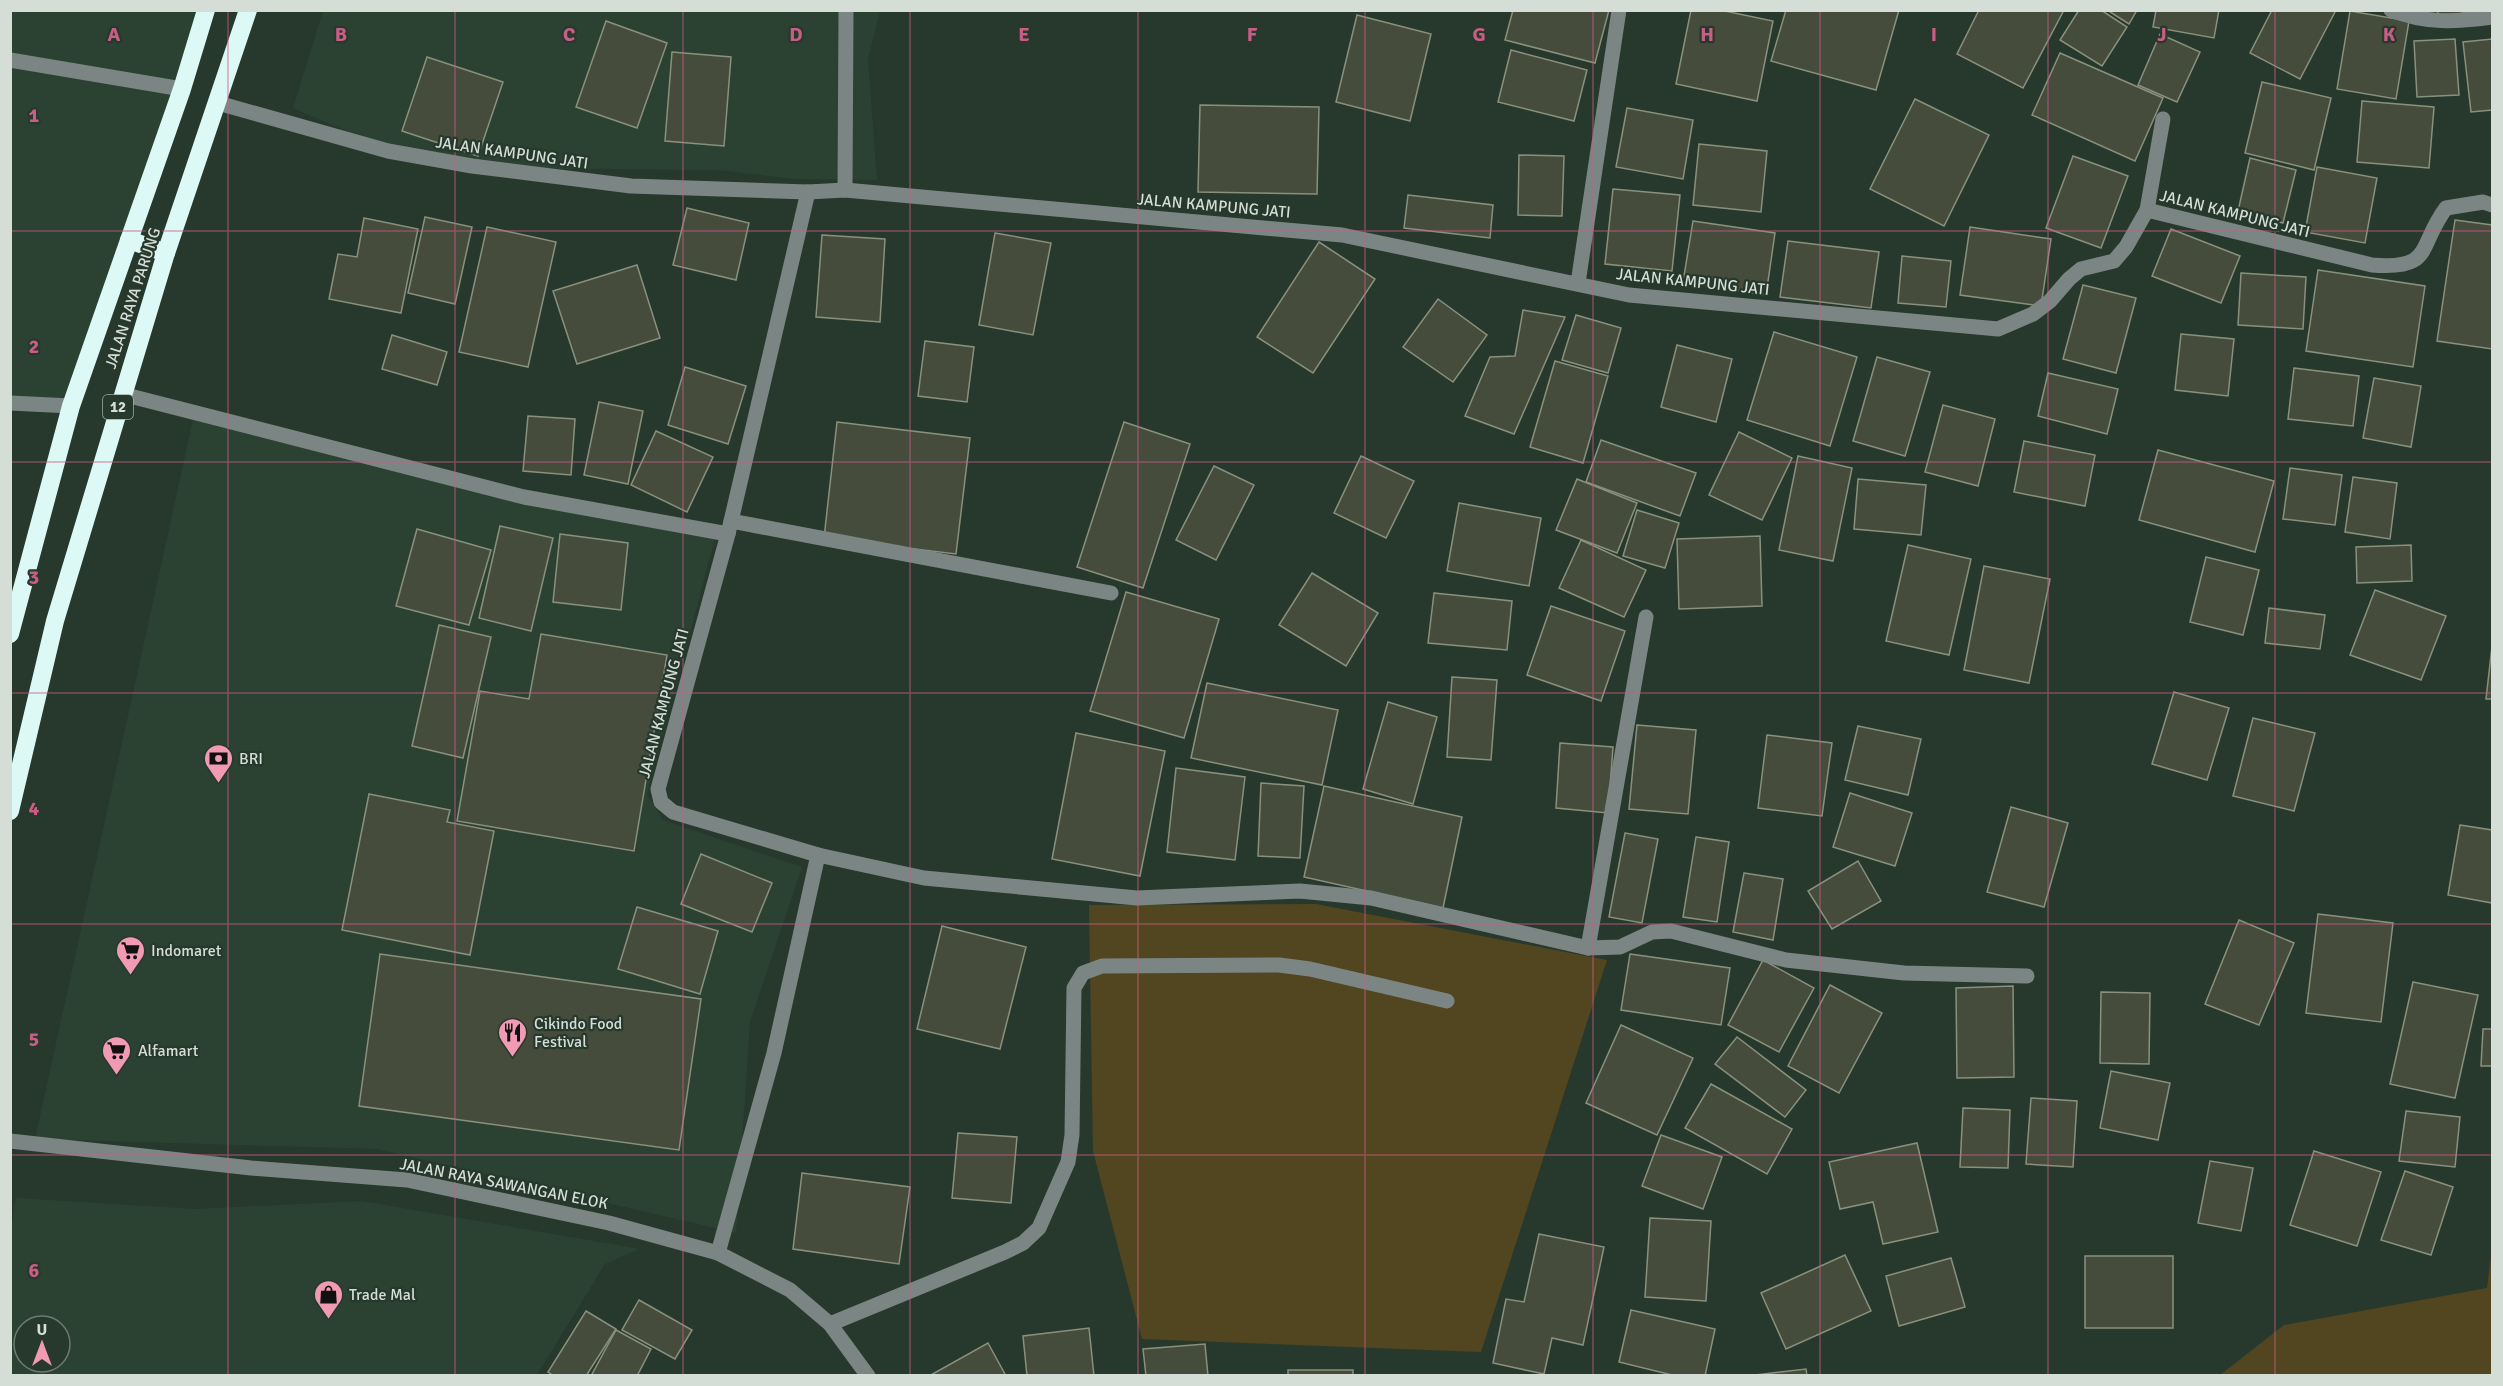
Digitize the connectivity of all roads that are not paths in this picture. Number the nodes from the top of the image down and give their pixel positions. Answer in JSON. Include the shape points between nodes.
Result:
{"nodes":[{"id":1,"x":206,"y":10,"type":"edge"},
{"id":2,"x":248,"y":10,"type":"edge"},
{"id":3,"x":846,"y":10,"type":"edge"},
{"id":4,"x":1619,"y":10,"type":"edge"},
{"id":5,"x":2391,"y":10,"type":"edge"},
{"id":6,"x":2493,"y":17,"type":"edge"},
{"id":7,"x":10,"y":60,"type":"edge"},
{"id":8,"x":182,"y":89,"type":"junction"},
{"id":9,"x":218,"y":103,"type":"junction"},
{"id":10,"x":2163,"y":119,"type":"dead end"},
{"id":11,"x":845,"y":190,"type":"junction"},
{"id":12,"x":808,"y":192,"type":"junction"},
{"id":13,"x":2493,"y":205,"type":"edge"},
{"id":14,"x":2147,"y":210,"type":"junction"},
{"id":15,"x":129,"y":240,"type":"junction"},
{"id":16,"x":166,"y":253,"type":"junction"},
{"id":17,"x":1578,"y":283,"type":"junction"},
{"id":18,"x":122,"y":394,"type":"junction"},
{"id":19,"x":10,"y":403,"type":"edge"},
{"id":20,"x":71,"y":406,"type":"junction"},
{"id":21,"x":729,"y":527,"type":"junction"},
{"id":22,"x":1110,"y":593,"type":"dead end"},
{"id":23,"x":1646,"y":617,"type":"dead end"},
{"id":24,"x":10,"y":634,"type":"edge"},
{"id":25,"x":10,"y":810,"type":"edge"},
{"id":26,"x":818,"y":855,"type":"junction"},
{"id":27,"x":1588,"y":948,"type":"junction"},
{"id":28,"x":2027,"y":976,"type":"dead end"},
{"id":29,"x":1447,"y":1001,"type":"dead end"},
{"id":30,"x":10,"y":1141,"type":"edge"},
{"id":31,"x":718,"y":1253,"type":"junction"},
{"id":32,"x":830,"y":1324,"type":"junction"},
{"id":33,"x":868,"y":1376,"type":"edge"}],
"edges":[{"from":1,"to":8,"type":"highway","name":"JALAN RAYA PARUNG"},
{"from":2,"to":9,"type":"highway","name":"JALAN RAYA PARUNG","number":"12"},
{"from":3,"to":11,"type":"street"},
{"from":4,"to":17,"type":"street"},
{"from":5,"to":6,"type":"street","via":[[2413,18],[2452,22]]},
{"from":7,"to":8,"type":"street"},
{"from":8,"to":15,"type":"highway","name":"JALAN RAYA PARUNG"},
{"from":9,"to":12,"type":"street","name":"JALAN KAMPUNG JATI","via":[[388,151],[472,166],[631,186]]},
{"from":9,"to":16,"type":"highway","name":"JALAN RAYA PARUNG","number":"12"},
{"from":10,"to":14,"type":"street"},
{"from":11,"to":12,"type":"street","name":"JALAN KAMPUNG JATI"},
{"from":11,"to":17,"type":"street","name":"JALAN KAMPUNG JATI","via":[[1342,235]]},
{"from":12,"to":21,"type":"street","name":"JALAN KAMPUNG JATI"},
{"from":13,"to":14,"type":"street","name":"JALAN KAMPUNG JATI","via":[[2483,202],[2446,208],[2422,253],[2411,264],[2392,267]]},
{"from":14,"to":17,"type":"street","name":"JALAN KAMPUNG JATI","via":[[2114,261],[2081,269],[2033,314],[1998,329],[1629,295]]},
{"from":15,"to":16,"type":"highway"},
{"from":15,"to":20,"type":"highway","name":"JALAN RAYA PARUNG"},
{"from":16,"to":18,"type":"highway","name":"JALAN RAYA PARUNG","number":"12"},
{"from":18,"to":21,"type":"street","via":[[524,497]]},
{"from":18,"to":25,"type":"highway","name":"JALAN RAYA PARUNG","number":"12","via":[[55,621]]},
{"from":19,"to":20,"type":"street"},
{"from":20,"to":24,"type":"highway","name":"JALAN RAYA PARUNG"},
{"from":21,"to":22,"type":"street"},
{"from":21,"to":26,"type":"street","name":"JALAN KAMPUNG JATI","via":[[658,789],[661,802],[673,812]]},
{"from":23,"to":27,"type":"street"},
{"from":26,"to":27,"type":"street","name":"JALAN KAMPUNG JATI","via":[[924,878],[1137,898],[1300,891],[1371,898]]},
{"from":26,"to":31,"type":"street","via":[[774,1053]]},
{"from":27,"to":28,"type":"street","name":"JALAN KAMPUNG JATI","via":[[1620,947],[1652,932],[1671,931],[1786,960],[1904,973]]},
{"from":29,"to":32,"type":"street","via":[[1279,965],[1102,966],[1083,972],[1074,988],[1072,1135],[1068,1162],[1039,1228],[1023,1243],[1005,1252]]},
{"from":30,"to":31,"type":"street","name":"JALAN RAYA SAWANGAN ELOK","via":[[251,1168],[407,1180],[609,1223]]},
{"from":31,"to":32,"type":"street","name":"JALAN RAYA SAWANGAN ELOK","via":[[790,1290]]},
{"from":32,"to":33,"type":"street","name":"JALAN RAYA SAWANGAN ELOK"}]}
